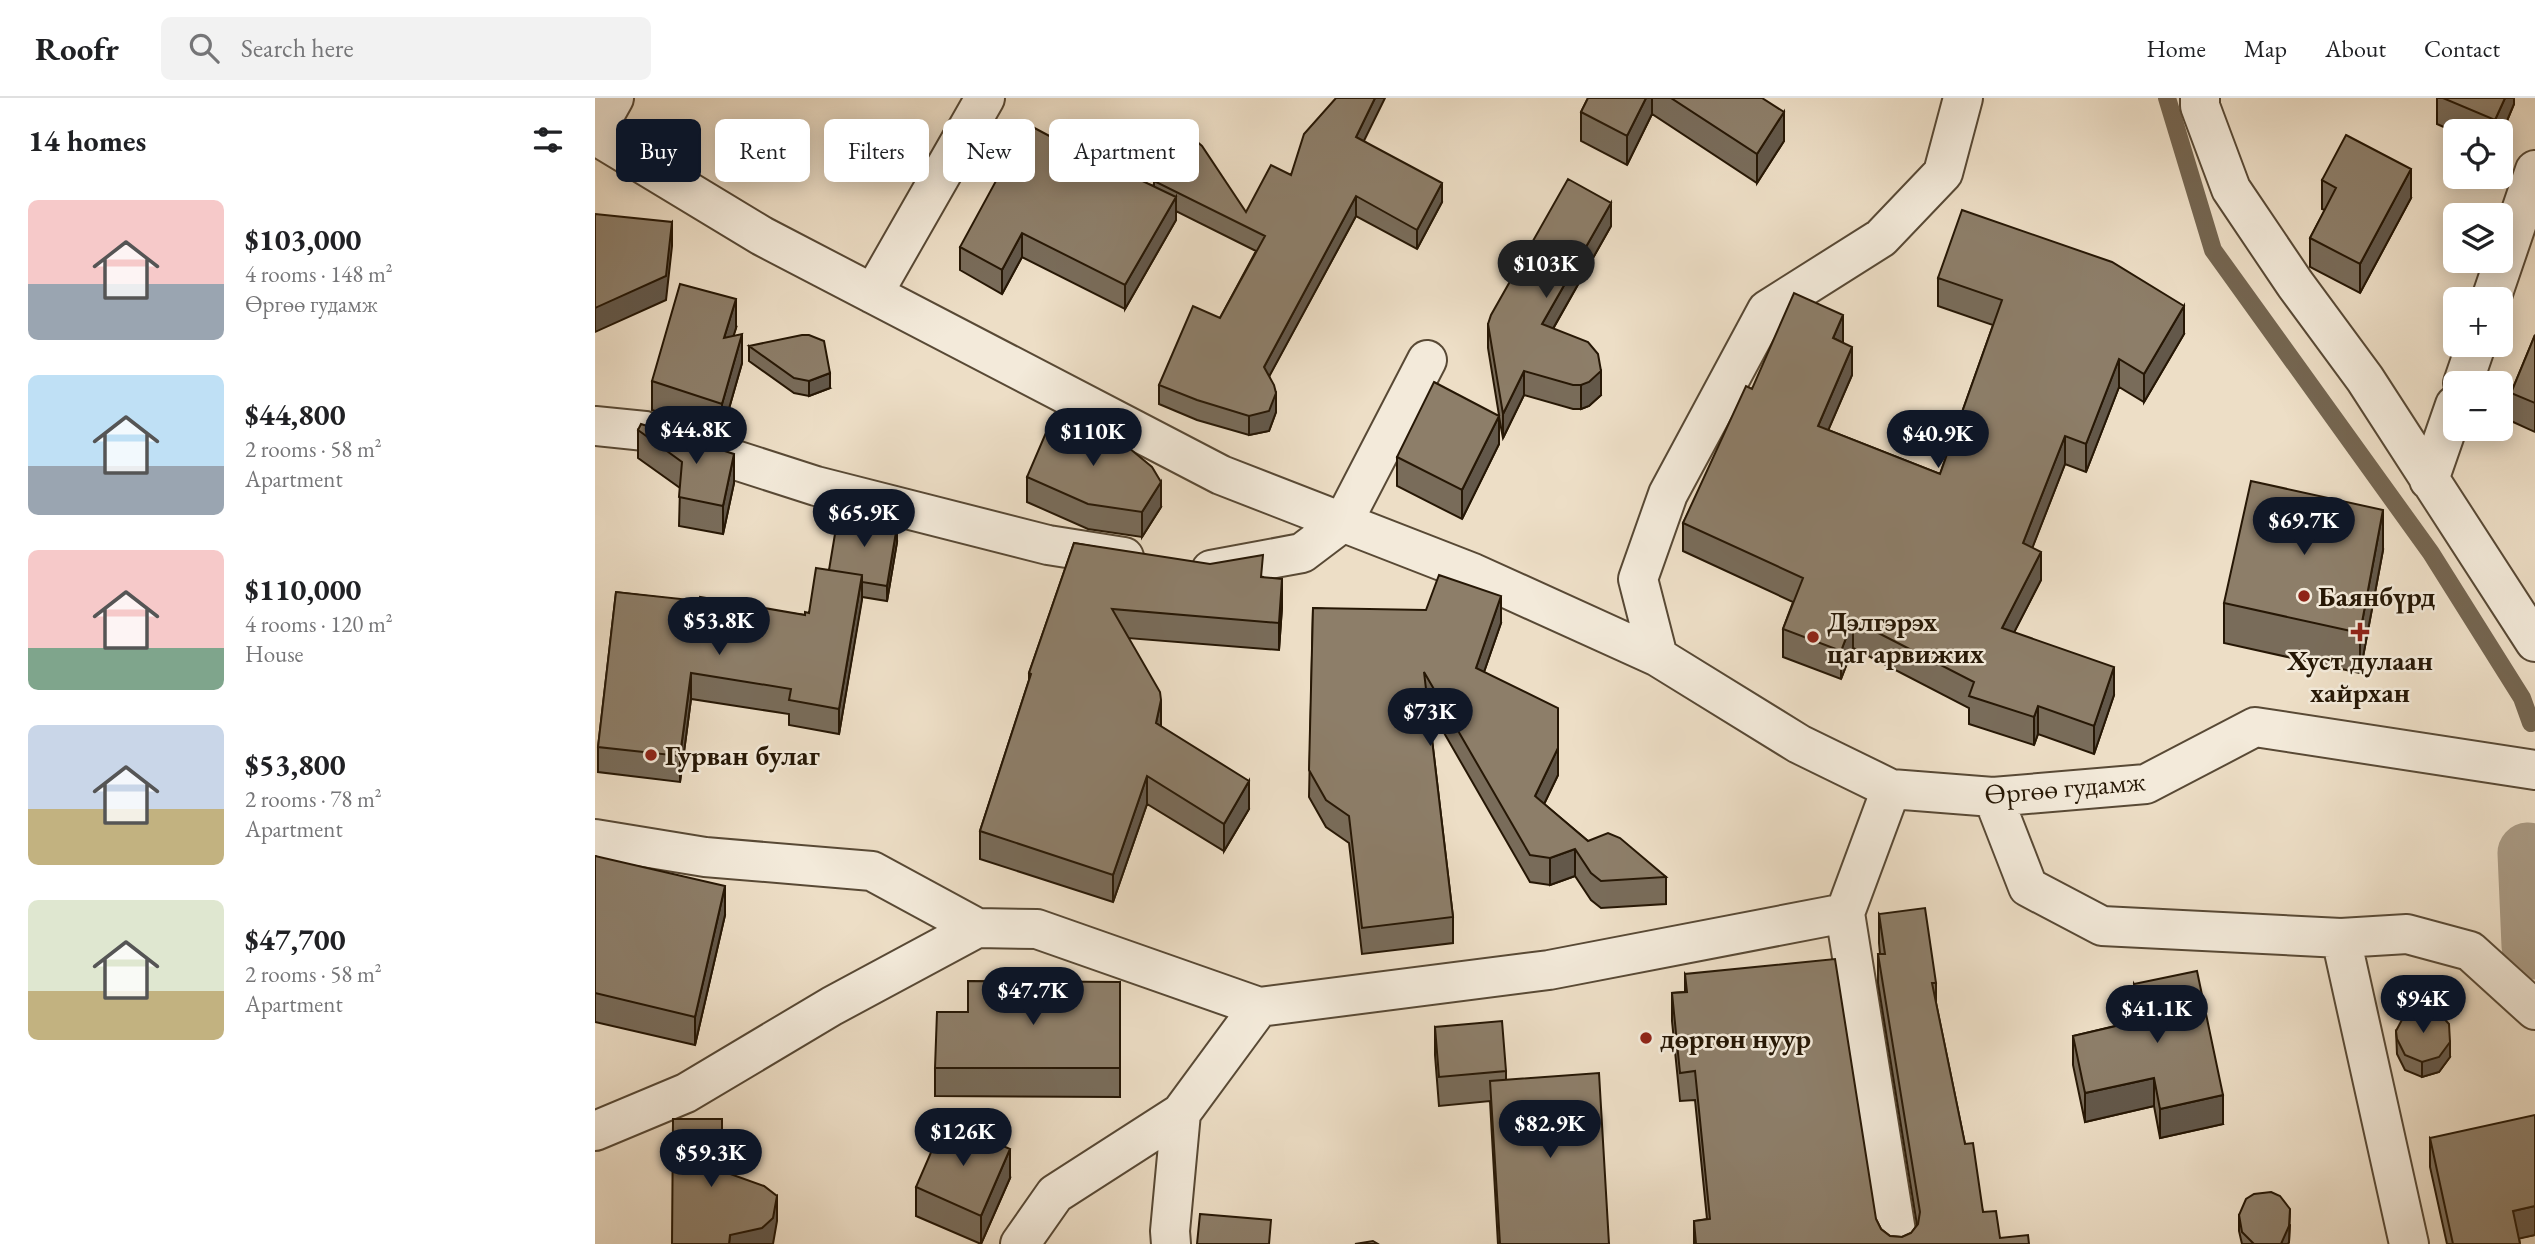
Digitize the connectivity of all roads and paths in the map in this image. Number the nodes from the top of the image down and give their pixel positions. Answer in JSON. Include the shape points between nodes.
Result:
{"nodes":[{"id":1,"x":614,"y":98,"type":"edge"},
{"id":2,"x":985,"y":98,"type":"edge"},
{"id":3,"x":1963,"y":98,"type":"edge"},
{"id":4,"x":2200,"y":98,"type":"edge"},
{"id":5,"x":595,"y":134,"type":"edge"},
{"id":6,"x":2535,"y":170,"type":"edge"},
{"id":7,"x":2495,"y":287,"type":"edge"},
{"id":8,"x":873,"y":294,"type":"junction"},
{"id":9,"x":1427,"y":360,"type":"dead end"},
{"id":10,"x":595,"y":426,"type":"edge"},
{"id":11,"x":2443,"y":440,"type":"edge"},
{"id":12,"x":2429,"y":480,"type":"junction"},
{"id":13,"x":1343,"y":522,"type":"junction"},
{"id":14,"x":2535,"y":642,"type":"edge"},
{"id":15,"x":1658,"y":657,"type":"junction"},
{"id":16,"x":2535,"y":771,"type":"edge"},
{"id":17,"x":1891,"y":789,"type":"junction"},
{"id":18,"x":1993,"y":797,"type":"junction"},
{"id":19,"x":595,"y":839,"type":"edge"},
{"id":20,"x":1845,"y":913,"type":"junction"},
{"id":21,"x":977,"y":928,"type":"junction"},
{"id":22,"x":2341,"y":938,"type":"junction"},
{"id":23,"x":1259,"y":1007,"type":"junction"},
{"id":24,"x":2535,"y":1010,"type":"edge"},
{"id":25,"x":1181,"y":1113,"type":"junction"},
{"id":26,"x":595,"y":1131,"type":"edge"},
{"id":27,"x":1020,"y":1244,"type":"edge"},
{"id":28,"x":1171,"y":1244,"type":"edge"},
{"id":29,"x":1898,"y":1244,"type":"edge"},
{"id":30,"x":2409,"y":1244,"type":"edge"}],
"edges":[{"from":1,"to":5,"type":"street"},
{"from":2,"to":8,"type":"street"},
{"from":3,"to":15,"type":"street","via":[[1943,173],[1881,238],[1767,310],[1668,494],[1638,579]]},
{"from":4,"to":12,"type":"street","via":[[2231,189],[2365,379]]},
{"from":5,"to":8,"type":"street","name":"Өргөө гудамж","via":[[762,236]]},
{"from":6,"to":7,"type":"street"},
{"from":8,"to":13,"type":"street","name":"Өргөө гудамж","via":[[1221,475]]},
{"from":9,"to":13,"type":"street"},
{"from":10,"to":13,"type":"street","via":[[645,432],[816,486],[1048,545],[1213,570],[1302,553]]},
{"from":11,"to":12,"type":"street"},
{"from":12,"to":14,"type":"street"},
{"from":13,"to":15,"type":"street","name":"Өргөө гудамж","via":[[1473,573]]},
{"from":15,"to":17,"type":"street","name":"Өргөө гудамж","via":[[1799,744]]},
{"from":16,"to":18,"type":"street","name":"Өргөө гудамж","via":[[2255,727],[2146,784]]},
{"from":17,"to":18,"type":"street","name":"Өргөө гудамж"},
{"from":17,"to":20,"type":"street"},
{"from":18,"to":22,"type":"street","via":[[2028,887],[2102,926]]},
{"from":19,"to":21,"type":"street","via":[[705,857],[872,871]]},
{"from":20,"to":23,"type":"street","via":[[1549,970]]},
{"from":20,"to":29,"type":"street"},
{"from":21,"to":23,"type":"street","via":[[1037,929]]},
{"from":21,"to":26,"type":"street","via":[[832,1006],[686,1093]]},
{"from":22,"to":24,"type":"street","via":[[2407,934],[2470,951]]},
{"from":22,"to":30,"type":"street"},
{"from":23,"to":25,"type":"street"},
{"from":25,"to":27,"type":"street","via":[[1055,1194]]},
{"from":25,"to":28,"type":"street"}]}
